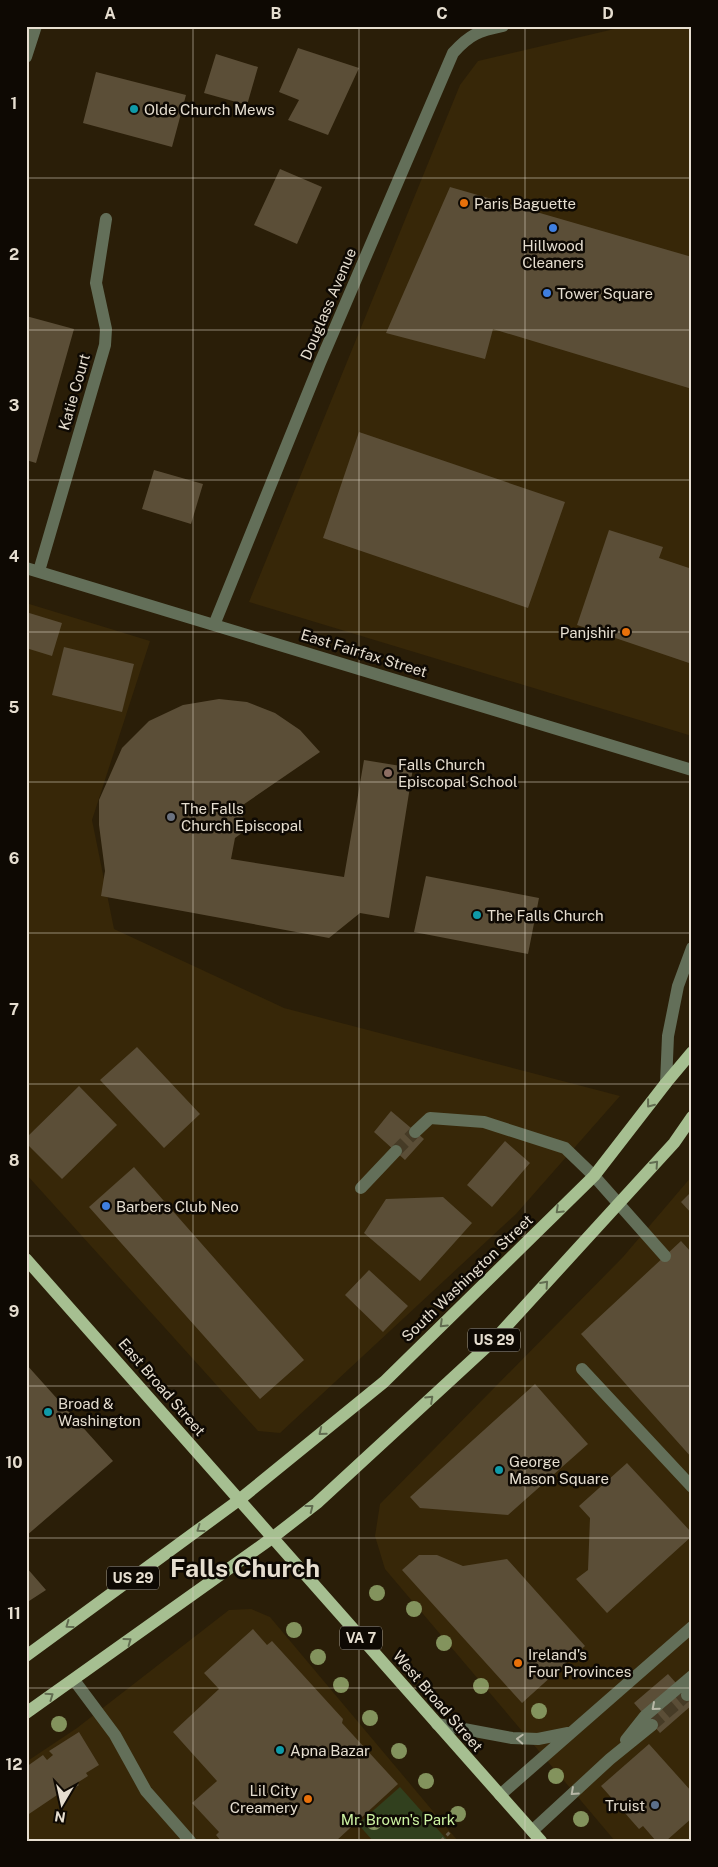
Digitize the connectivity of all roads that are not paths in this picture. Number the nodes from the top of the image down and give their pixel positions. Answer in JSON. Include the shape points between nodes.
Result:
{"nodes":[{"id":1,"x":36,"y":26,"type":"edge"},
{"id":2,"x":499,"y":27,"type":"edge"},
{"id":3,"x":26,"y":57,"type":"edge"},
{"id":4,"x":106,"y":219,"type":"dead end"},
{"id":5,"x":32,"y":570,"type":"edge"},
{"id":6,"x":214,"y":625,"type":"junction"},
{"id":7,"x":692,"y":770,"type":"edge"},
{"id":8,"x":692,"y":948,"type":"edge"},
{"id":9,"x":692,"y":1052,"type":"edge"},
{"id":10,"x":666,"y":1083,"type":"junction"},
{"id":11,"x":692,"y":1118,"type":"edge"},
{"id":12,"x":415,"y":1132,"type":"tunnel mouth"},
{"id":13,"x":396,"y":1151,"type":"tunnel mouth"},
{"id":14,"x":594,"y":1176,"type":"junction"},
{"id":15,"x":361,"y":1188,"type":"dead end"},
{"id":16,"x":619,"y":1204,"type":"junction"},
{"id":17,"x":665,"y":1256,"type":"dead end"},
{"id":18,"x":26,"y":1259,"type":"edge"},
{"id":19,"x":582,"y":1369,"type":"dead end"},
{"id":20,"x":692,"y":1487,"type":"edge"},
{"id":21,"x":239,"y":1500,"type":"junction"},
{"id":22,"x":272,"y":1538,"type":"junction"},
{"id":23,"x":692,"y":1627,"type":"edge"},
{"id":24,"x":26,"y":1656,"type":"edge"},
{"id":25,"x":692,"y":1676,"type":"edge"},
{"id":26,"x":74,"y":1680,"type":"junction"},
{"id":27,"x":26,"y":1713,"type":"edge"},
{"id":28,"x":437,"y":1724,"type":"junction"},
{"id":29,"x":652,"y":1725,"type":"tunnel mouth"},
{"id":30,"x":568,"y":1733,"type":"junction"},
{"id":31,"x":610,"y":1759,"type":"junction"},
{"id":32,"x":500,"y":1795,"type":"junction"},
{"id":33,"x":536,"y":1836,"type":"edge"},
{"id":34,"x":190,"y":1841,"type":"edge"}],
"edges":[{"from":1,"to":3,"type":"street"},
{"from":2,"to":6,"type":"street","name":"Douglass Avenue","via":[[482,30],[464,41],[453,53],[324,354]]},
{"from":4,"to":5,"type":"street","name":"Katie Court","via":[[96,283],[106,329],[104,345]]},
{"from":5,"to":6,"type":"street","name":"East Fairfax Street"},
{"from":6,"to":7,"type":"street","name":"East Fairfax Street"},
{"from":8,"to":10,"type":"street","via":[[678,986],[668,1036]]},
{"from":9,"to":10,"type":"main road","name":"South Washington Street","number":"US 29"},
{"from":10,"to":14,"type":"main road","name":"South Washington Street","number":"US 29","one_way":true},
{"from":16,"to":11,"type":"main road","number":"US 29","one_way":true},
{"from":12,"to":14,"type":"street","via":[[430,1118],[484,1122],[566,1148]]},
{"from":13,"to":15,"type":"street"},
{"from":14,"to":16,"type":"street"},
{"from":14,"to":21,"type":"main road","name":"South Washington Street","number":"US 29","one_way":true,"via":[[384,1382]]},
{"from":16,"to":17,"type":"street"},
{"from":22,"to":16,"type":"main road","number":"US 29","one_way":true,"via":[[317,1503],[494,1340]]},
{"from":18,"to":21,"type":"main road","name":"East Broad Street","number":"VA 7"},
{"from":19,"to":20,"type":"street"},
{"from":21,"to":22,"type":"main road","name":"East Broad Street","number":"VA 7"},
{"from":21,"to":24,"type":"main road","number":"US 29","one_way":true},
{"from":26,"to":22,"type":"main road","number":"US 29","one_way":true},
{"from":22,"to":28,"type":"main road","name":"West Broad Street","number":"VA 7"},
{"from":23,"to":30,"type":"street"},
{"from":25,"to":31,"type":"street","one_way":true,"via":[[645,1716]]},
{"from":27,"to":26,"type":"main road","number":"US 29","one_way":true},
{"from":26,"to":34,"type":"street","via":[[115,1735],[146,1791]]},
{"from":30,"to":28,"type":"street","one_way":true,"via":[[512,1738]]},
{"from":28,"to":32,"type":"main road","name":"West Broad Street","number":"VA 7"},
{"from":29,"to":31,"type":"street"},
{"from":30,"to":32,"type":"street"},
{"from":31,"to":33,"type":"street","one_way":true},
{"from":32,"to":33,"type":"main road","name":"West Broad Street","number":"VA 7"}]}
